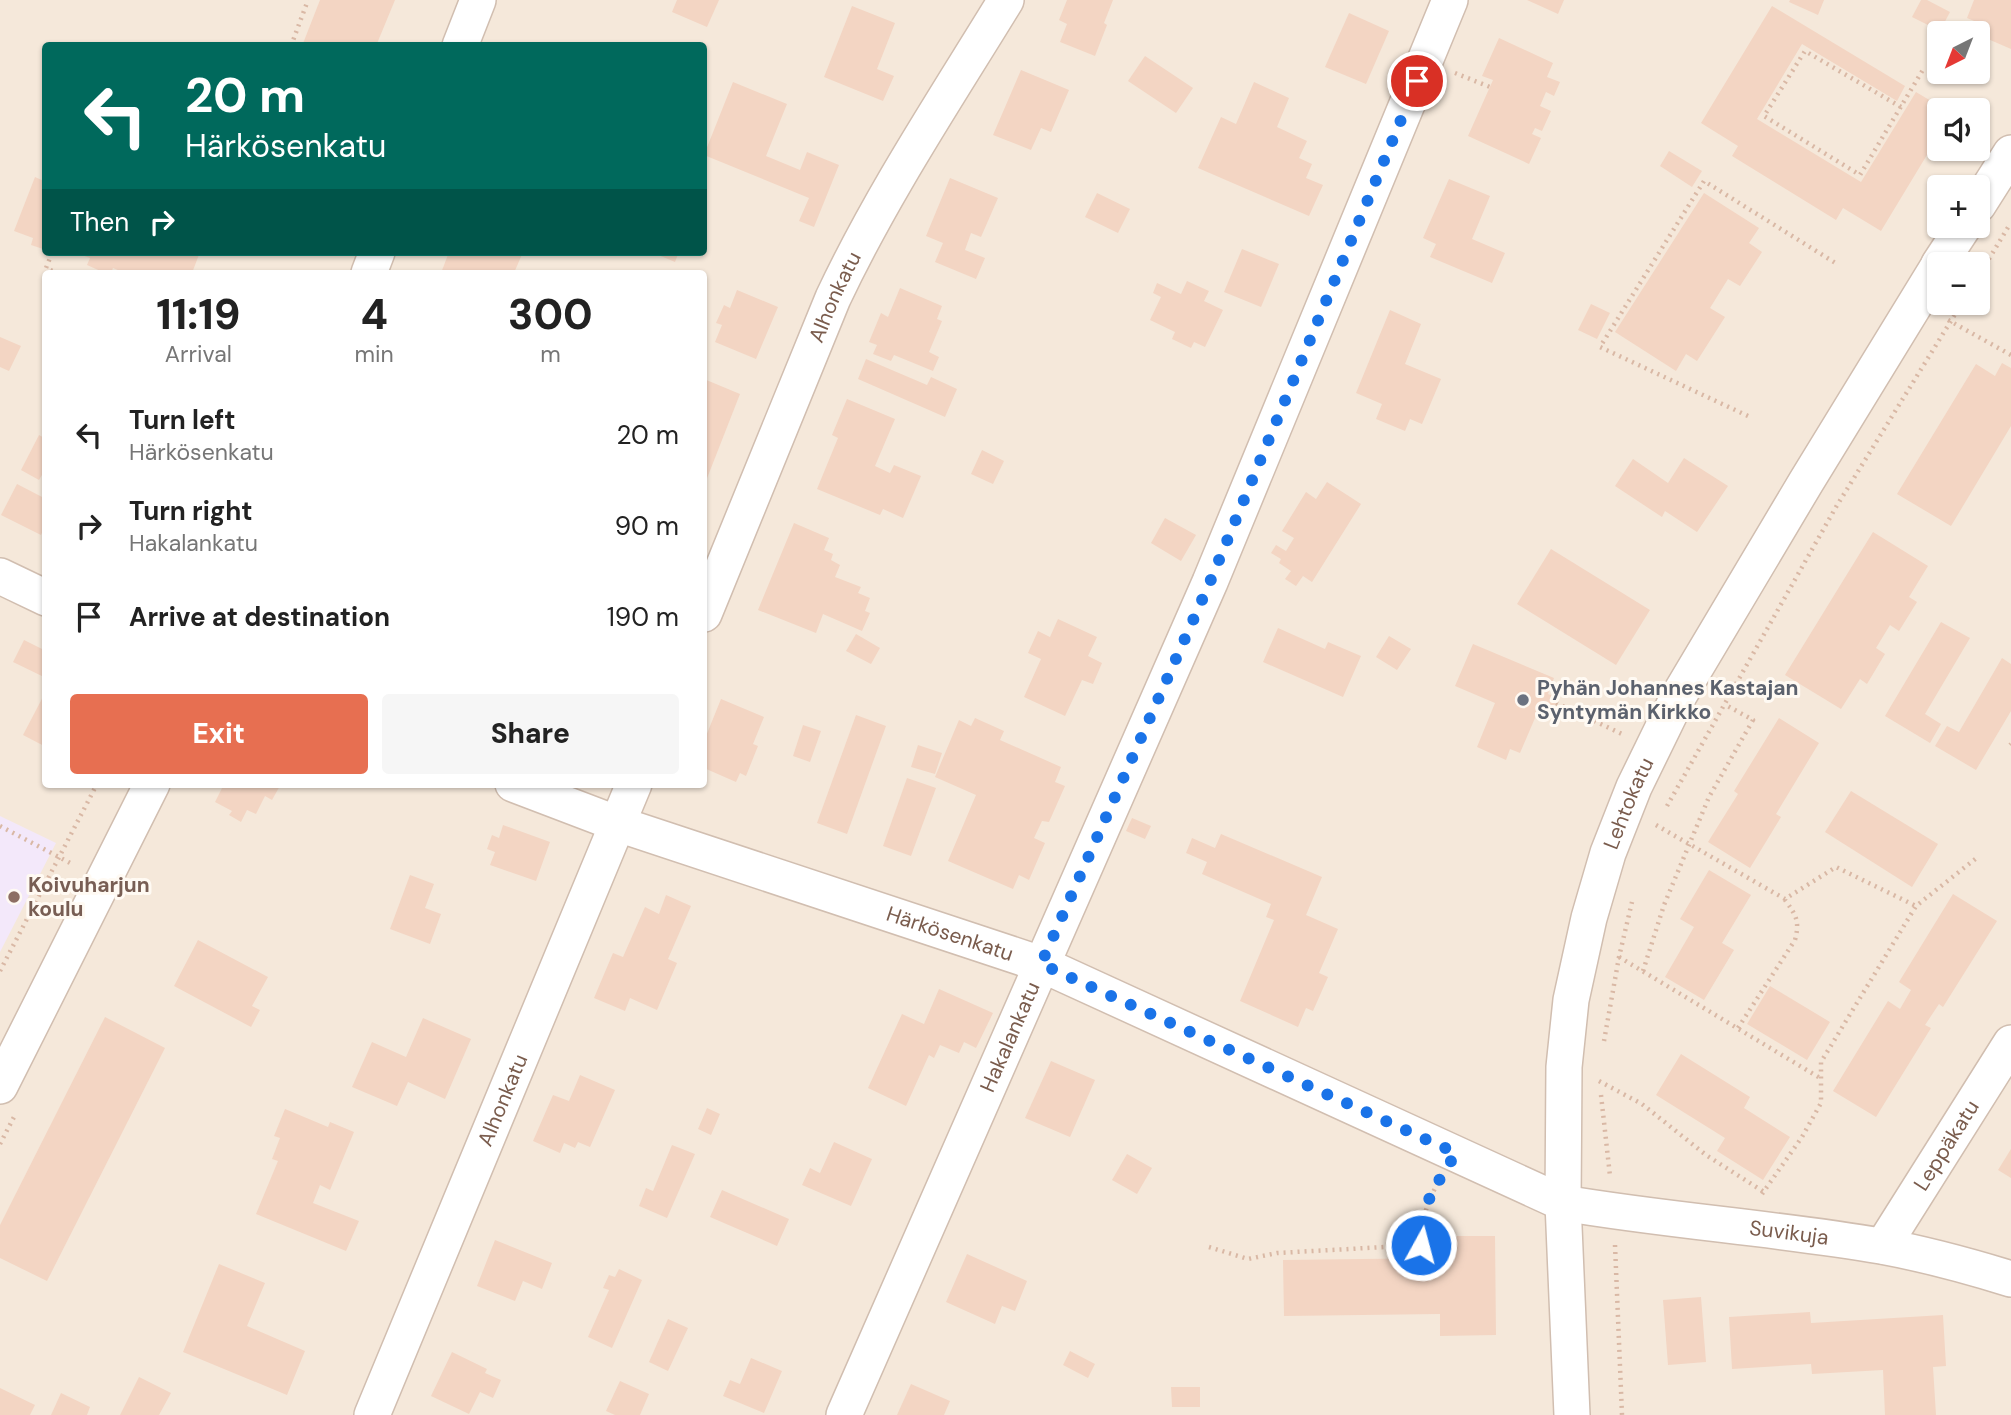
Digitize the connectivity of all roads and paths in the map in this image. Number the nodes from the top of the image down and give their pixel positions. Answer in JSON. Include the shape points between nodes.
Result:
{"nodes":[{"id":1,"x":308,"y":0,"type":"edge"},
{"id":2,"x":478,"y":0,"type":"edge"},
{"id":3,"x":1006,"y":0,"type":"edge"},
{"id":4,"x":1450,"y":0,"type":"edge"},
{"id":5,"x":293,"y":42,"type":"edge"},
{"id":6,"x":462,"y":42,"type":"edge"},
{"id":7,"x":1924,"y":68,"type":"dead end"},
{"id":8,"x":1901,"y":107,"type":"junction"},
{"id":9,"x":2011,"y":153,"type":"edge"},
{"id":10,"x":1990,"y":186,"type":"edge"},
{"id":11,"x":2011,"y":222,"type":"edge"},
{"id":12,"x":51,"y":256,"type":"edge"},
{"id":13,"x":1990,"y":257,"type":"edge"},
{"id":14,"x":1837,"y":264,"type":"dead end"},
{"id":15,"x":50,"y":270,"type":"edge"},
{"id":16,"x":1927,"y":283,"type":"edge"},
{"id":17,"x":1915,"y":302,"type":"junction"},
{"id":18,"x":1954,"y":315,"type":"edge"},
{"id":19,"x":1950,"y":321,"type":"junction"},
{"id":20,"x":2011,"y":355,"type":"edge"},
{"id":21,"x":1748,"y":416,"type":"dead end"},
{"id":22,"x":0,"y":576,"type":"edge"},
{"id":23,"x":42,"y":596,"type":"edge"},
{"id":24,"x":707,"y":607,"type":"edge"},
{"id":25,"x":1724,"y":704,"type":"junction"},
{"id":26,"x":95,"y":788,"type":"edge"},
{"id":27,"x":150,"y":788,"type":"edge"},
{"id":28,"x":524,"y":788,"type":"edge"},
{"id":29,"x":632,"y":788,"type":"edge"},
{"id":30,"x":1663,"y":813,"type":"dead end"},
{"id":31,"x":618,"y":824,"type":"junction"},
{"id":32,"x":0,"y":826,"type":"edge"},
{"id":33,"x":1652,"y":832,"type":"dead end"},
{"id":34,"x":1689,"y":844,"type":"junction"},
{"id":35,"x":1979,"y":856,"type":"dead end"},
{"id":36,"x":59,"y":857,"type":"junction"},
{"id":37,"x":81,"y":868,"type":"dead end"},
{"id":38,"x":1635,"y":892,"type":"dead end"},
{"id":39,"x":1785,"y":900,"type":"junction"},
{"id":40,"x":1916,"y":906,"type":"junction"},
{"id":41,"x":1619,"y":957,"type":"junction"},
{"id":42,"x":1041,"y":964,"type":"junction"},
{"id":43,"x":0,"y":971,"type":"edge"},
{"id":44,"x":1643,"y":971,"type":"junction"},
{"id":45,"x":1738,"y":1028,"type":"junction"},
{"id":46,"x":2011,"y":1043,"type":"edge"},
{"id":47,"x":1603,"y":1047,"type":"dead end"},
{"id":48,"x":1598,"y":1073,"type":"dead end"},
{"id":49,"x":1821,"y":1078,"type":"junction"},
{"id":50,"x":1599,"y":1081,"type":"junction"},
{"id":51,"x":0,"y":1086,"type":"edge"},
{"id":52,"x":1802,"y":1137,"type":"junction"},
{"id":53,"x":1809,"y":1140,"type":"dead end"},
{"id":54,"x":1456,"y":1153,"type":"junction"},
{"id":55,"x":1764,"y":1192,"type":"junction"},
{"id":56,"x":1563,"y":1203,"type":"junction"},
{"id":57,"x":1614,"y":1211,"type":"junction"},
{"id":58,"x":1739,"y":1227,"type":"junction"},
{"id":59,"x":1421,"y":1245,"type":"junction"},
{"id":60,"x":1882,"y":1246,"type":"junction"},
{"id":61,"x":1209,"y":1247,"type":"dead end"},
{"id":62,"x":1423,"y":1259,"type":"dead end"},
{"id":63,"x":2011,"y":1279,"type":"edge"},
{"id":64,"x":372,"y":1415,"type":"edge"},
{"id":65,"x":844,"y":1415,"type":"edge"},
{"id":66,"x":1573,"y":1415,"type":"edge"},
{"id":67,"x":1622,"y":1415,"type":"edge"}],
"edges":[{"from":1,"to":5,"type":"path"},
{"from":2,"to":6,"type":"street"},
{"from":3,"to":24,"type":"street","name":"Alhonkatu","via":[[850,261]]},
{"from":4,"to":42,"type":"street","name":"Hakalankatu","via":[[1210,582]]},
{"from":7,"to":8,"type":"path"},
{"from":8,"to":8,"type":"path","via":[[1860,175],[1764,116],[1805,51]]},
{"from":9,"to":10,"type":"street"},
{"from":11,"to":13,"type":"path"},
{"from":12,"to":15,"type":"path","via":[[46,268]]},
{"from":14,"to":21,"type":"path","via":[[1704,181],[1600,347]]},
{"from":16,"to":17,"type":"street","name":"Lehtokatu"},
{"from":17,"to":19,"type":"path"},
{"from":17,"to":56,"type":"street","name":"Lehtokatu","via":[[1678,697],[1608,853],[1571,1000],[1564,1067]]},
{"from":18,"to":19,"type":"path"},
{"from":19,"to":20,"type":"path"},
{"from":19,"to":25,"type":"path","via":[[1836,507]]},
{"from":22,"to":23,"type":"street"},
{"from":25,"to":30,"type":"path"},
{"from":25,"to":34,"type":"path","via":[[1753,720],[1709,797]]},
{"from":26,"to":36,"type":"path"},
{"from":27,"to":51,"type":"street"},
{"from":28,"to":31,"type":"street","name":"Härkösenkatu"},
{"from":29,"to":31,"type":"street","name":"Alhonkatu"},
{"from":31,"to":42,"type":"street","name":"Härkösenkatu"},
{"from":31,"to":64,"type":"street","name":"Alhonkatu"},
{"from":32,"to":36,"type":"path"},
{"from":33,"to":34,"type":"path","via":[[1656,825]]},
{"from":34,"to":39,"type":"path"},
{"from":34,"to":44,"type":"path"},
{"from":35,"to":40,"type":"path"},
{"from":36,"to":37,"type":"path"},
{"from":36,"to":43,"type":"path"},
{"from":38,"to":41,"type":"path"},
{"from":39,"to":40,"type":"path","via":[[1836,867]]},
{"from":39,"to":45,"type":"path","via":[[1798,927],[1794,940]]},
{"from":40,"to":49,"type":"path","via":[[1821,1062]]},
{"from":41,"to":44,"type":"path"},
{"from":41,"to":47,"type":"path"},
{"from":42,"to":54,"type":"street","name":"Härkösenkatu"},
{"from":42,"to":65,"type":"street","name":"Hakalankatu"},
{"from":44,"to":45,"type":"path"},
{"from":45,"to":49,"type":"path"},
{"from":46,"to":60,"type":"street","name":"Leppäkatu"},
{"from":48,"to":50,"type":"path"},
{"from":49,"to":52,"type":"path","via":[[1821,1103]]},
{"from":50,"to":55,"type":"path","via":[[1642,1104],[1706,1156]]},
{"from":50,"to":57,"type":"path"},
{"from":52,"to":53,"type":"path"},
{"from":52,"to":55,"type":"path"},
{"from":54,"to":56,"type":"street","name":"Härkösenkatu"},
{"from":54,"to":59,"type":"path","via":[[1429,1198]]},
{"from":55,"to":58,"type":"path"},
{"from":56,"to":57,"type":"street","name":"Suvikuja"},
{"from":56,"to":66,"type":"street","name":"Lehtokatu"},
{"from":57,"to":58,"type":"street","name":"Suvikuja"},
{"from":57,"to":67,"type":"path"},
{"from":58,"to":60,"type":"street","name":"Suvikuja"},
{"from":59,"to":61,"type":"path","via":[[1277,1253],[1248,1259]]},
{"from":59,"to":62,"type":"path"},
{"from":60,"to":63,"type":"street","name":"Suvikuja"}]}
